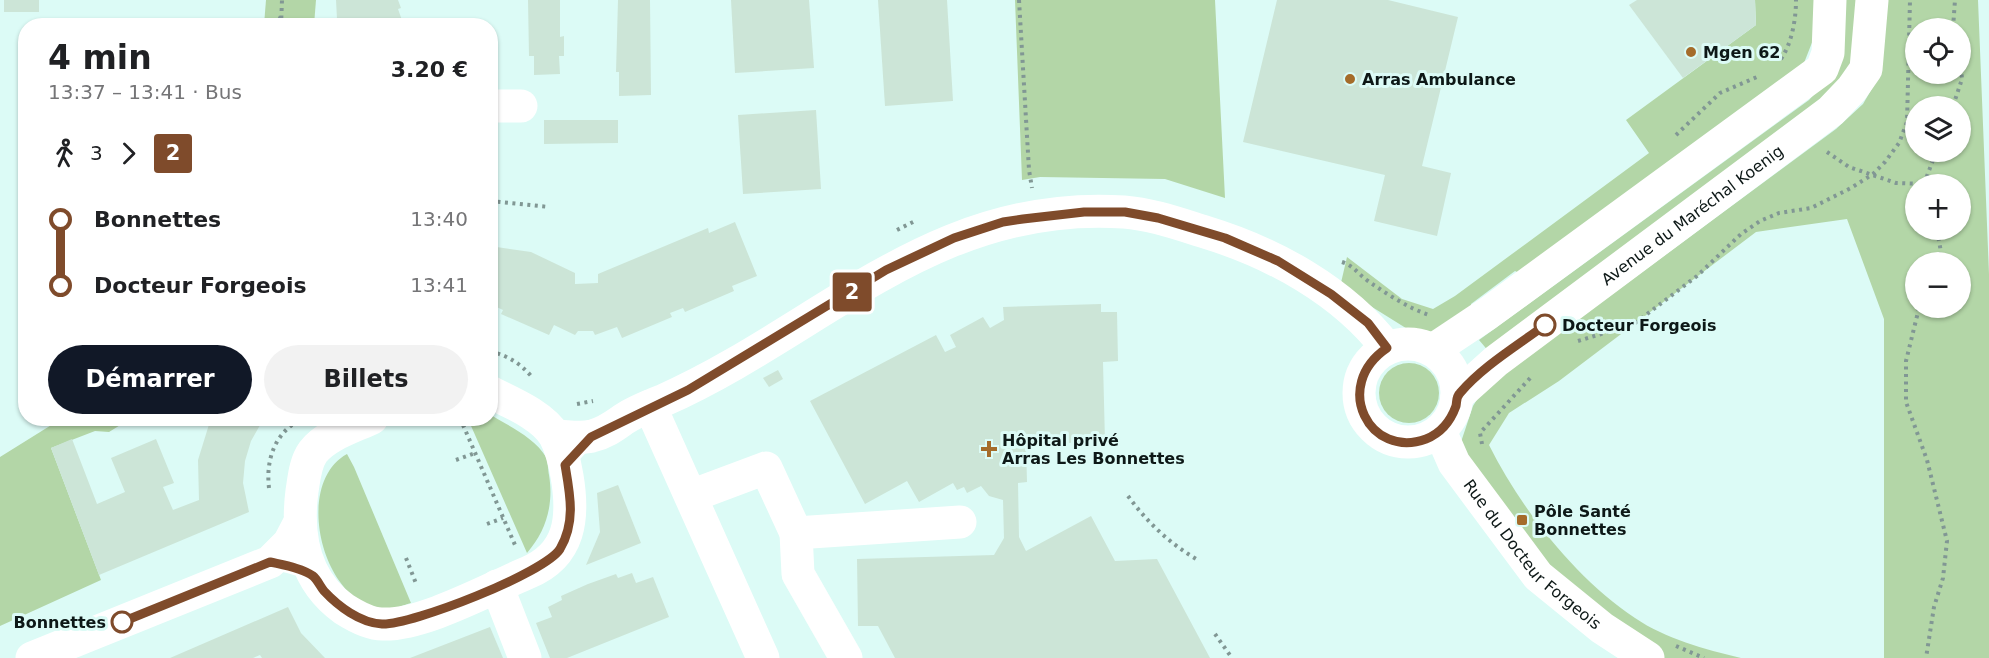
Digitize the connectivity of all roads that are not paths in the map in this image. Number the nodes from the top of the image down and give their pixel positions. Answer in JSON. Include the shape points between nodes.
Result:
{"nodes":[{"id":1,"x":1830,"y":0,"type":"edge"},
{"id":2,"x":1872,"y":0,"type":"edge"},
{"id":3,"x":1387,"y":348,"type":"junction"},
{"id":4,"x":1433,"y":350,"type":"junction"},
{"id":5,"x":498,"y":396,"type":"edge"},
{"id":6,"x":1457,"y":396,"type":"junction"},
{"id":7,"x":650,"y":406,"type":"junction"},
{"id":8,"x":355,"y":426,"type":"edge"},
{"id":9,"x":1440,"y":431,"type":"junction"},
{"id":10,"x":560,"y":450,"type":"junction"},
{"id":11,"x":691,"y":496,"type":"junction"},
{"id":12,"x":960,"y":522,"type":"dead end"},
{"id":13,"x":299,"y":524,"type":"junction"},
{"id":14,"x":796,"y":533,"type":"junction"},
{"id":15,"x":270,"y":562,"type":"junction"},
{"id":16,"x":314,"y":576,"type":"junction"},
{"id":17,"x":497,"y":586,"type":"junction"},
{"id":18,"x":1660,"y":651,"type":"edge"},
{"id":19,"x":32,"y":658,"type":"edge"},
{"id":20,"x":525,"y":658,"type":"edge"},
{"id":21,"x":763,"y":658,"type":"edge"},
{"id":22,"x":846,"y":658,"type":"edge"}],
"edges":[{"from":1,"to":4,"type":"street","via":[[1828,53],[1822,69]]},
{"from":2,"to":6,"type":"street","name":"Avenue du Maréchal Koenig","via":[[1866,69],[1831,111],[1496,361]]},
{"from":3,"to":4,"type":"street","via":[[1410,343]]},
{"from":3,"to":7,"type":"street","via":[[1368,323],[1331,294],[1245,246],[1158,218],[1125,212],[1084,212],[1003,222],[913,256],[688,390]]},
{"from":3,"to":9,"type":"street","via":[[1374,357],[1359,383],[1363,412],[1371,425],[1396,441],[1427,439]]},
{"from":4,"to":6,"type":"street","via":[[1451,367]]},
{"from":5,"to":10,"type":"street","via":[[520,407]]},
{"from":6,"to":9,"type":"street","via":[[1454,413]]},
{"from":7,"to":10,"type":"street","via":[[609,430]]},
{"from":7,"to":11,"type":"street"},
{"from":8,"to":13,"type":"street","via":[[330,438],[313,453],[305,471]]},
{"from":9,"to":18,"type":"street","name":"Rue du Docteur Forgeois","via":[[1454,463],[1538,576],[1602,628]]},
{"from":10,"to":17,"type":"street","via":[[572,506],[559,549],[538,569]]},
{"from":11,"to":14,"type":"street","via":[[766,468]]},
{"from":11,"to":21,"type":"street"},
{"from":12,"to":14,"type":"street"},
{"from":13,"to":15,"type":"street","via":[[289,543]]},
{"from":13,"to":16,"type":"street"},
{"from":14,"to":22,"type":"street","via":[[798,574]]},
{"from":15,"to":16,"type":"street"},
{"from":15,"to":19,"type":"street"},
{"from":16,"to":17,"type":"street","via":[[323,590],[346,610],[382,624],[415,620]]},
{"from":17,"to":20,"type":"street"}]}
